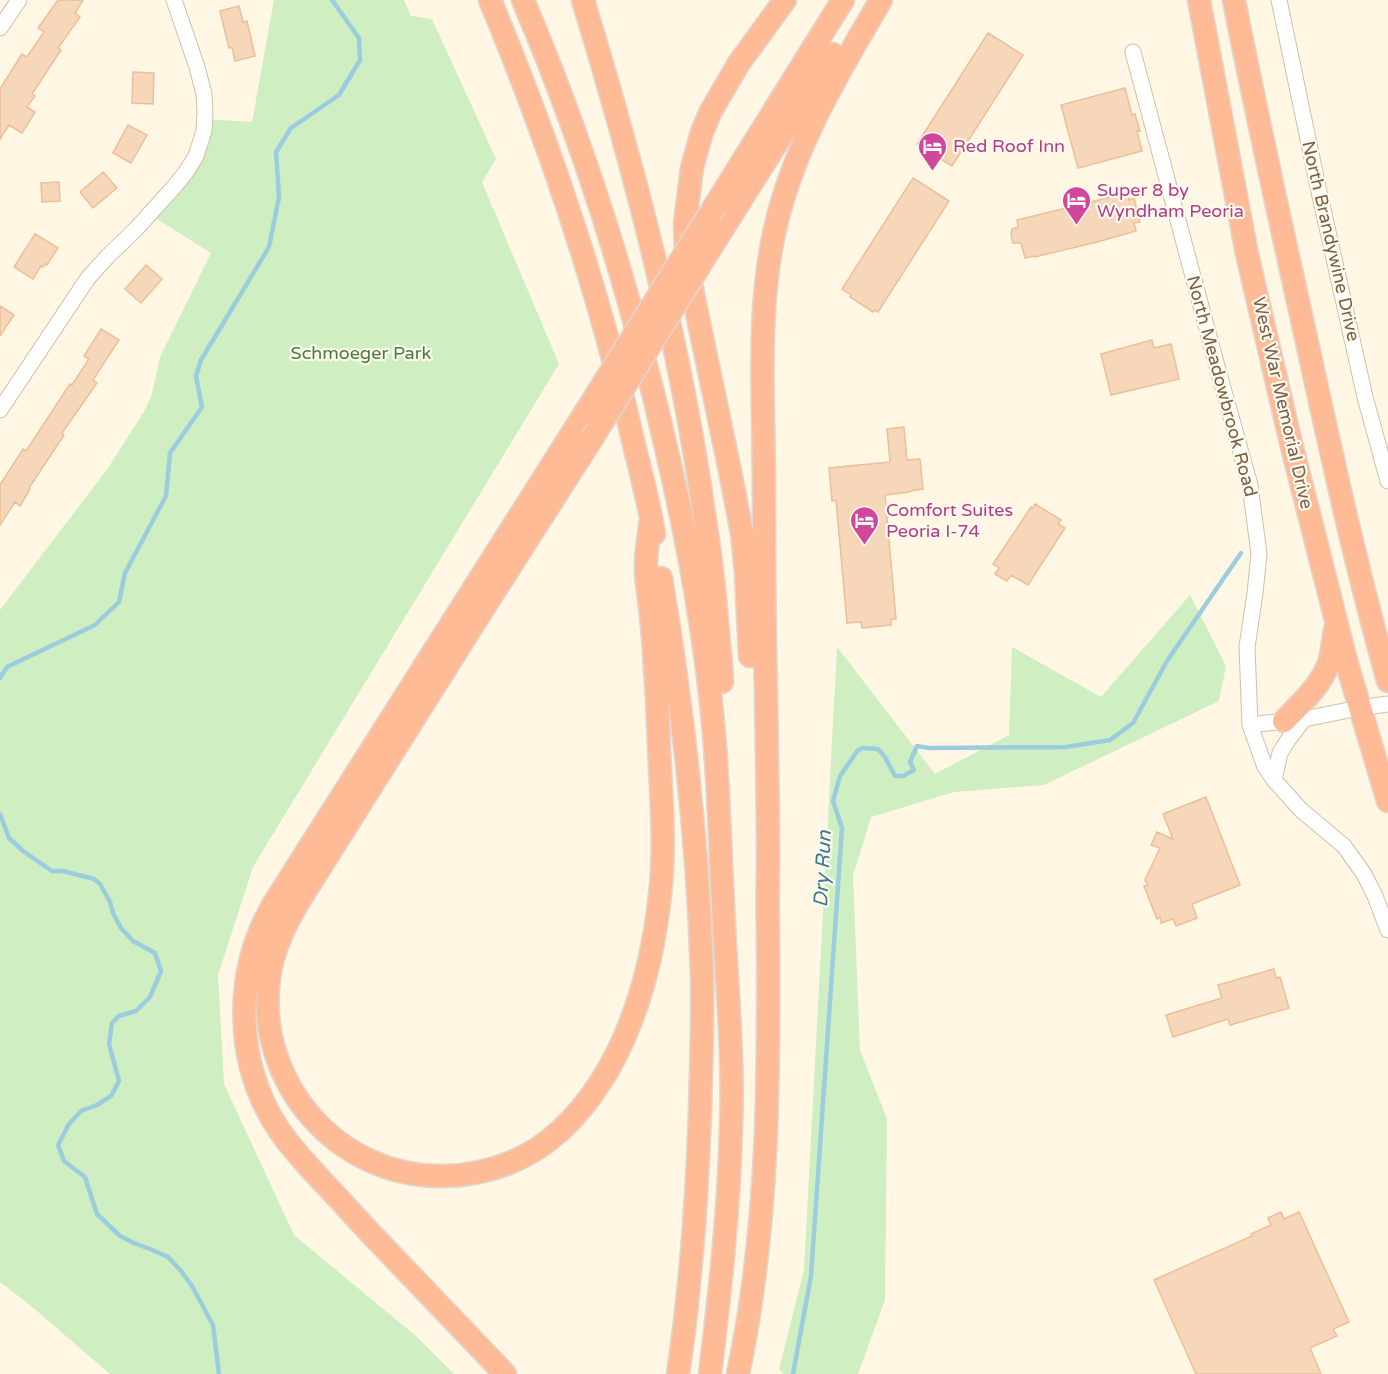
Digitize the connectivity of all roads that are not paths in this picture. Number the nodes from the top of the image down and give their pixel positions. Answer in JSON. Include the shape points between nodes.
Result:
{"nodes":[{"id":1,"x":174,"y":0,"type":"edge"},
{"id":2,"x":489,"y":0,"type":"edge"},
{"id":3,"x":523,"y":0,"type":"edge"},
{"id":4,"x":583,"y":0,"type":"edge"},
{"id":5,"x":785,"y":0,"type":"edge"},
{"id":6,"x":832,"y":0,"type":"edge"},
{"id":7,"x":843,"y":0,"type":"edge"},
{"id":8,"x":867,"y":0,"type":"edge"},
{"id":9,"x":881,"y":0,"type":"edge"},
{"id":10,"x":1183,"y":0,"type":"edge"},
{"id":11,"x":1199,"y":0,"type":"edge"},
{"id":12,"x":1234,"y":0,"type":"edge"},
{"id":13,"x":1279,"y":0,"type":"edge"},
{"id":14,"x":10,"y":5,"type":"edge"},
{"id":15,"x":0,"y":28,"type":"edge"},
{"id":16,"x":1133,"y":52,"type":"dead end"},
{"id":17,"x":1210,"y":63,"type":"junction"},
{"id":18,"x":719,"y":198,"type":"junction"},
{"id":19,"x":0,"y":410,"type":"edge"},
{"id":20,"x":1388,"y":481,"type":"edge"},
{"id":21,"x":651,"y":519,"type":"junction"},
{"id":22,"x":1336,"y":622,"type":"junction"},
{"id":23,"x":1388,"y":681,"type":"edge"},
{"id":24,"x":1388,"y":704,"type":"edge"},
{"id":25,"x":1359,"y":708,"type":"junction"},
{"id":26,"x":1294,"y":720,"type":"junction"},
{"id":27,"x":1250,"y":725,"type":"junction"},
{"id":28,"x":714,"y":734,"type":"junction"},
{"id":29,"x":1275,"y":780,"type":"junction"},
{"id":30,"x":1388,"y":801,"type":"edge"},
{"id":31,"x":1388,"y":930,"type":"edge"},
{"id":32,"x":769,"y":1062,"type":"junction"},
{"id":33,"x":505,"y":1374,"type":"edge"},
{"id":34,"x":678,"y":1374,"type":"edge"},
{"id":35,"x":710,"y":1374,"type":"edge"},
{"id":36,"x":738,"y":1374,"type":"edge"}],
"edges":[{"from":1,"to":19,"type":"street","via":[[204,94],[200,147],[182,177],[88,278]]},
{"from":2,"to":21,"type":"highway","via":[[578,238],[617,372]]},
{"from":3,"to":28,"type":"highway","via":[[580,147],[647,365],[686,538]]},
{"from":4,"to":28,"type":"highway","via":[[651,243],[691,424],[714,581],[722,679]]},
{"from":5,"to":32,"type":"highway","via":[[739,63],[711,111],[692,168],[685,223],[693,294],[742,533]]},
{"from":6,"to":18,"type":"highway"},
{"from":7,"to":18,"type":"highway"},
{"from":8,"to":21,"type":"highway","bridge":true,"via":[[301,898],[276,945],[267,1010],[272,1039],[287,1081],[325,1131],[348,1149],[381,1166],[429,1176],[456,1176],[487,1171],[521,1158],[555,1136],[580,1110],[621,1044],[646,973],[662,874],[656,669],[645,567]]},
{"from":9,"to":32,"type":"highway","via":[[800,150],[776,225],[764,295]]},
{"from":10,"to":17,"type":"highway"},
{"from":11,"to":17,"type":"highway","name":"West War Memorial Drive"},
{"from":12,"to":23,"type":"highway","name":"West War Memorial Drive","via":[[1330,446]]},
{"from":13,"to":20,"type":"street","name":"North Brandywine Drive","via":[[1365,397]]},
{"from":14,"to":15,"type":"street"},
{"from":16,"to":27,"type":"street","name":"North Meadowbrook Road","via":[[1251,485],[1259,554],[1247,647]]},
{"from":17,"to":22,"type":"highway","name":"West War Memorial Drive","via":[[1247,254]]},
{"from":18,"to":33,"type":"highway","bridge":true,"via":[[273,905],[248,973],[244,1016],[252,1071],[280,1131],[313,1172]]},
{"from":21,"to":34,"type":"highway","via":[[690,791],[702,975],[697,1186]]},
{"from":22,"to":25,"type":"highway","name":"West War Memorial Drive"},
{"from":22,"to":26,"type":"highway","via":[[1329,662]]},
{"from":24,"to":25,"type":"street"},
{"from":25,"to":26,"type":"street"},
{"from":25,"to":30,"type":"highway","name":"West War Memorial Drive"},
{"from":26,"to":27,"type":"street"},
{"from":26,"to":29,"type":"street","via":[[1280,753]]},
{"from":27,"to":29,"type":"street","name":"North Meadowbrook Road","via":[[1265,767]]},
{"from":28,"to":35,"type":"highway","via":[[732,1126],[726,1236]]},
{"from":29,"to":31,"type":"street","name":"North Meadowbrook Road","via":[[1301,810],[1344,846],[1364,874]]},
{"from":32,"to":36,"type":"highway","via":[[759,1237]]}]}
